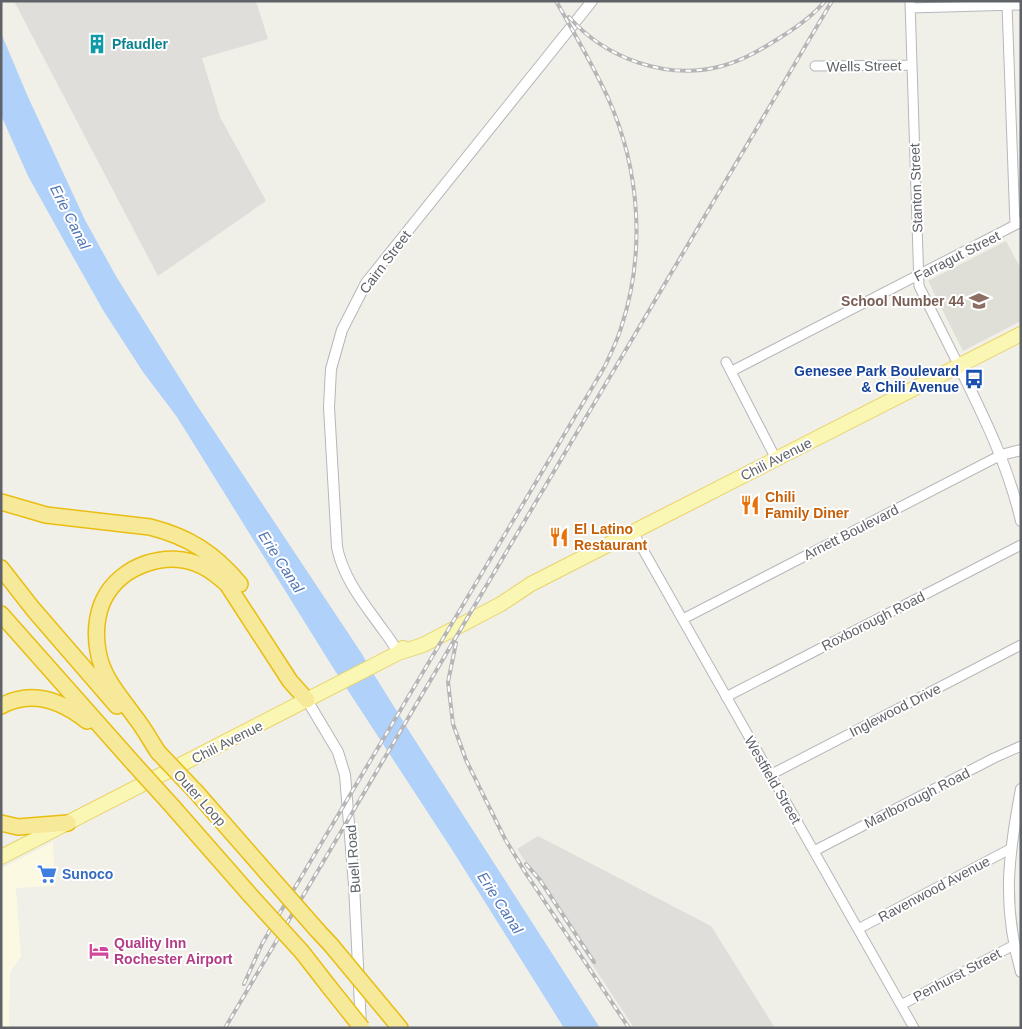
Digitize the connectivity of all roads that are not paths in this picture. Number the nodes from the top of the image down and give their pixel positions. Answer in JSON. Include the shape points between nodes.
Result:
{"nodes":[{"id":1,"x":592,"y":1,"type":"edge"},
{"id":2,"x":1021,"y":4,"type":"edge"},
{"id":3,"x":910,"y":5,"type":"edge"},
{"id":4,"x":1007,"y":5,"type":"junction"},
{"id":5,"x":912,"y":64,"type":"junction"},
{"id":6,"x":815,"y":66,"type":"dead end"},
{"id":7,"x":1018,"y":224,"type":"edge"},
{"id":8,"x":919,"y":275,"type":"junction"},
{"id":9,"x":1021,"y":334,"type":"edge"},
{"id":10,"x":726,"y":362,"type":"dead end"},
{"id":11,"x":958,"y":366,"type":"junction"},
{"id":12,"x":732,"y":371,"type":"junction"},
{"id":13,"x":1021,"y":450,"type":"edge"},
{"id":14,"x":1001,"y":455,"type":"junction"},
{"id":15,"x":776,"y":459,"type":"junction"},
{"id":16,"x":1,"y":502,"type":"edge"},
{"id":17,"x":1021,"y":521,"type":"edge"},
{"id":18,"x":633,"y":532,"type":"junction"},
{"id":19,"x":1021,"y":545,"type":"edge"},
{"id":20,"x":1,"y":568,"type":"edge"},
{"id":21,"x":1,"y":614,"type":"edge"},
{"id":22,"x":682,"y":619,"type":"junction"},
{"id":23,"x":1021,"y":645,"type":"edge"},
{"id":24,"x":398,"y":653,"type":"junction"},
{"id":25,"x":726,"y":697,"type":"junction"},
{"id":26,"x":307,"y":700,"type":"junction"},
{"id":27,"x":1,"y":706,"type":"edge"},
{"id":28,"x":107,"y":733,"type":"junction"},
{"id":29,"x":1021,"y":746,"type":"edge"},
{"id":30,"x":158,"y":752,"type":"junction"},
{"id":31,"x":770,"y":775,"type":"junction"},
{"id":32,"x":1021,"y":789,"type":"edge"},
{"id":33,"x":1,"y":823,"type":"edge"},
{"id":34,"x":68,"y":823,"type":"junction"},
{"id":35,"x":1014,"y":845,"type":"edge"},
{"id":36,"x":814,"y":851,"type":"junction"},
{"id":37,"x":1,"y":857,"type":"edge"},
{"id":38,"x":858,"y":929,"type":"junction"},
{"id":39,"x":1015,"y":938,"type":"edge"},
{"id":40,"x":1021,"y":972,"type":"edge"},
{"id":41,"x":901,"y":1005,"type":"junction"},
{"id":42,"x":395,"y":1022,"type":"edge"},
{"id":43,"x":362,"y":1028,"type":"edge"},
{"id":44,"x":914,"y":1028,"type":"edge"}],
"edges":[{"from":1,"to":24,"type":"street","name":"Cairn Street","via":[[366,283],[340,338],[332,369],[329,407],[337,547],[348,578]]},
{"from":2,"to":4,"type":"street"},
{"from":3,"to":4,"type":"street"},
{"from":3,"to":5,"type":"street","name":"Stanton Street"},
{"from":4,"to":7,"type":"street"},
{"from":5,"to":6,"type":"street","name":"Wells Street"},
{"from":5,"to":8,"type":"street","name":"Stanton Street"},
{"from":7,"to":8,"type":"street","name":"Farragut Street"},
{"from":8,"to":11,"type":"street","name":"Stanton Street","via":[[920,292]]},
{"from":8,"to":12,"type":"street","name":"Farragut Street"},
{"from":9,"to":11,"type":"main road","name":"Chili Avenue"},
{"from":10,"to":12,"type":"street"},
{"from":11,"to":14,"type":"street"},
{"from":11,"to":15,"type":"main road","name":"Chili Avenue"},
{"from":12,"to":15,"type":"street"},
{"from":13,"to":14,"type":"street","name":"Arnett Boulevard"},
{"from":14,"to":17,"type":"street"},
{"from":14,"to":22,"type":"street","name":"Arnett Boulevard"},
{"from":15,"to":18,"type":"main road","name":"Chili Avenue"},
{"from":16,"to":26,"type":"highway","via":[[46,515],[150,527],[209,552],[245,591],[298,678]]},
{"from":18,"to":22,"type":"street","name":"Westfield Street"},
{"from":18,"to":24,"type":"main road","name":"Chili Avenue","via":[[532,584],[467,612],[419,637]]},
{"from":19,"to":25,"type":"street","name":"Roxborough Road"},
{"from":20,"to":30,"type":"highway","name":"Outer Loop"},
{"from":21,"to":28,"type":"highway","name":"Outer Loop"},
{"from":22,"to":25,"type":"street","name":"Westfield Street"},
{"from":23,"to":31,"type":"street","name":"Inglewood Drive"},
{"from":24,"to":26,"type":"main road","name":"Chili Avenue"},
{"from":25,"to":31,"type":"street","name":"Westfield Street"},
{"from":26,"to":30,"type":"highway","via":[[290,681],[235,594],[216,574],[201,565],[176,559],[154,561],[136,568],[112,588],[100,611],[97,636],[102,665],[116,692]]},
{"from":26,"to":34,"type":"main road","name":"Chili Avenue"},
{"from":26,"to":43,"type":"street","name":"Buell Road","via":[[334,745],[346,775]]},
{"from":27,"to":28,"type":"highway","via":[[17,699],[54,700]]},
{"from":28,"to":43,"type":"highway","name":"Outer Loop","bridge":true,"via":[[302,952]]},
{"from":29,"to":36,"type":"street","name":"Marlborough Road"},
{"from":30,"to":42,"type":"highway","name":"Outer Loop","bridge":true,"via":[[331,945]]},
{"from":31,"to":36,"type":"street","name":"Westfield Street"},
{"from":32,"to":35,"type":"street"},
{"from":33,"to":34,"type":"highway","via":[[18,827]]},
{"from":34,"to":37,"type":"main road","name":"Chili Avenue"},
{"from":35,"to":38,"type":"street","name":"Ravenwood Avenue"},
{"from":35,"to":39,"type":"street","via":[[1008,897]]},
{"from":36,"to":38,"type":"street","name":"Westfield Street"},
{"from":38,"to":41,"type":"street","name":"Westfield Street"},
{"from":39,"to":40,"type":"street"},
{"from":39,"to":41,"type":"street","name":"Penhurst Street"},
{"from":41,"to":44,"type":"street","name":"Westfield Street"}]}
